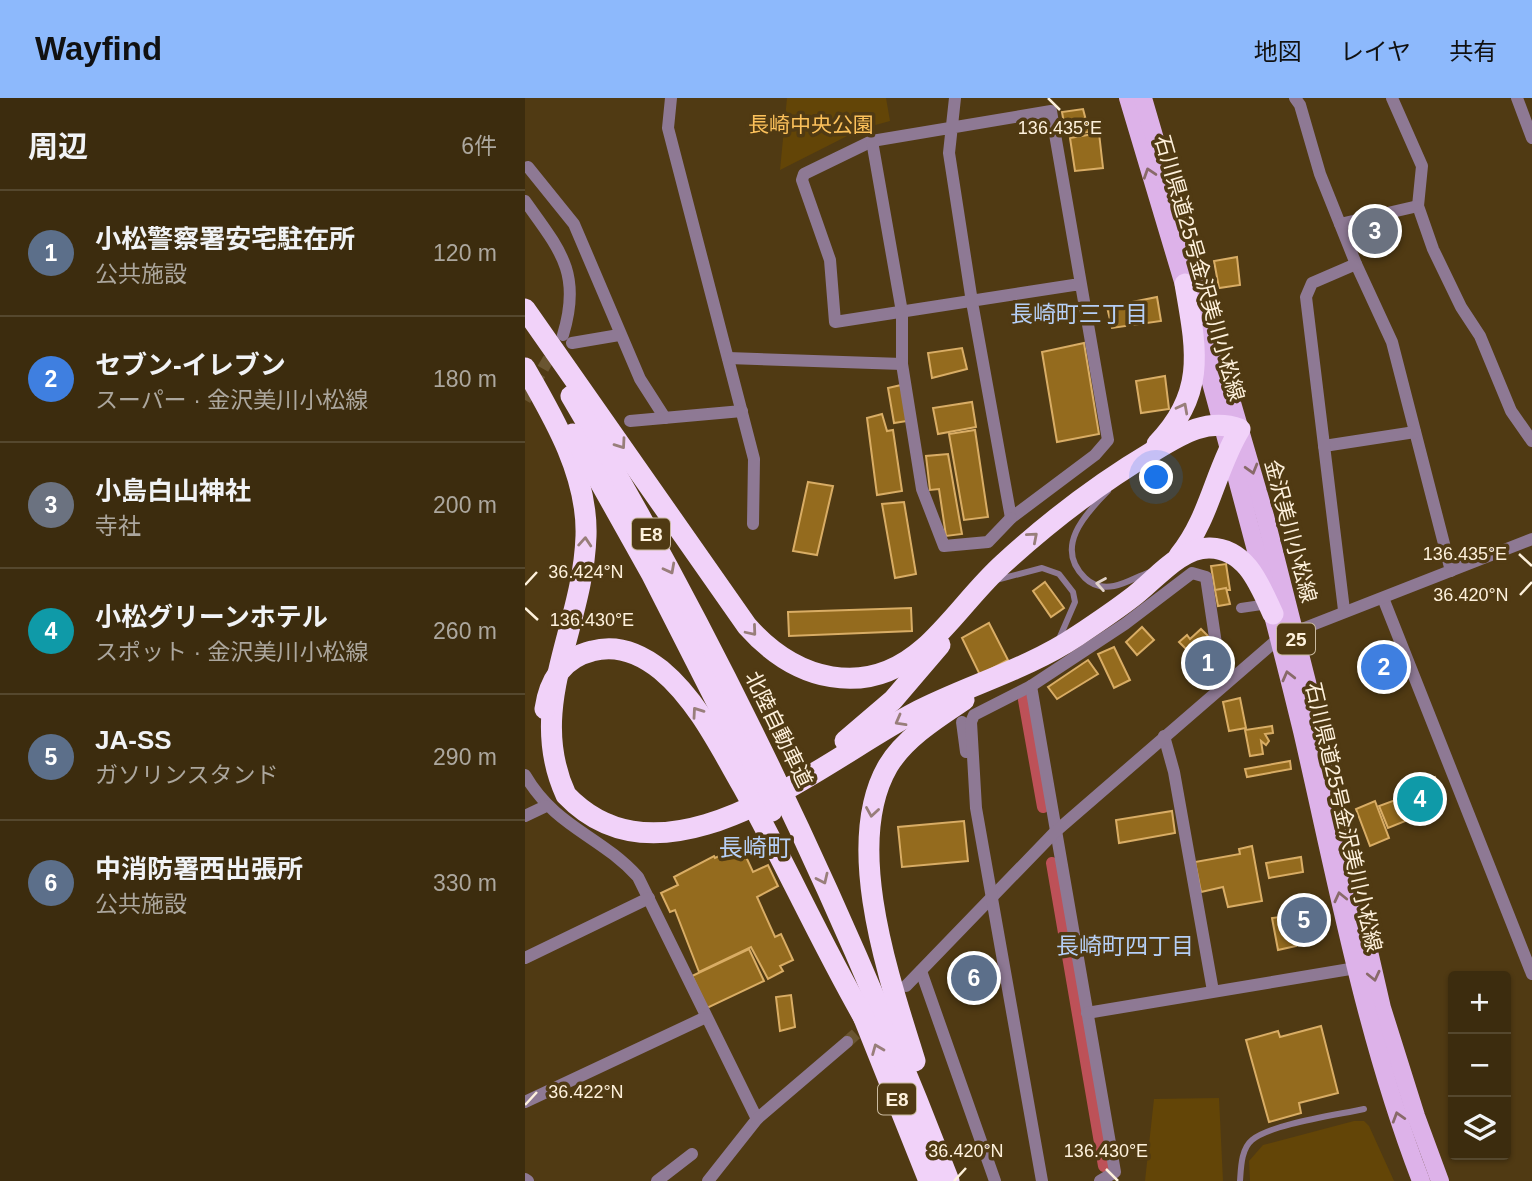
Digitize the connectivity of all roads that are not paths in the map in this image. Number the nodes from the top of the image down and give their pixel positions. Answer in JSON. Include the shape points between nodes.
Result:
{"nodes":[{"id":1,"x":670,"y":98,"type":"edge"},
{"id":2,"x":955,"y":98,"type":"edge"},
{"id":3,"x":1128,"y":98,"type":"edge"},
{"id":4,"x":1143,"y":98,"type":"edge"},
{"id":5,"x":1295,"y":98,"type":"edge"},
{"id":6,"x":1392,"y":98,"type":"edge"},
{"id":7,"x":1517,"y":98,"type":"edge"},
{"id":8,"x":952,"y":127,"type":"junction"},
{"id":9,"x":1532,"y":138,"type":"edge"},
{"id":10,"x":872,"y":141,"type":"junction"},
{"id":11,"x":527,"y":167,"type":"dead end"},
{"id":12,"x":525,"y":201,"type":"edge"},
{"id":13,"x":1418,"y":206,"type":"junction"},
{"id":14,"x":1340,"y":224,"type":"junction"},
{"id":15,"x":1356,"y":264,"type":"junction"},
{"id":16,"x":1080,"y":284,"type":"junction"},
{"id":17,"x":1185,"y":284,"type":"junction"},
{"id":18,"x":972,"y":302,"type":"junction"},
{"id":19,"x":525,"y":309,"type":"edge"},
{"id":20,"x":902,"y":312,"type":"junction"},
{"id":21,"x":525,"y":319,"type":"edge"},
{"id":22,"x":619,"y":335,"type":"junction"},
{"id":23,"x":525,"y":354,"type":"edge"},
{"id":24,"x":728,"y":358,"type":"junction"},
{"id":25,"x":902,"y":364,"type":"junction"},
{"id":26,"x":525,"y":368,"type":"edge"},
{"id":27,"x":742,"y":411,"type":"junction"},
{"id":28,"x":665,"y":418,"type":"junction"},
{"id":29,"x":630,"y":421,"type":"dead end"},
{"id":30,"x":1415,"y":432,"type":"junction"},
{"id":31,"x":1230,"y":433,"type":"junction"},
{"id":32,"x":1532,"y":441,"type":"edge"},
{"id":33,"x":1324,"y":446,"type":"junction"},
{"id":34,"x":1139,"y":459,"type":"junction"},
{"id":35,"x":1011,"y":518,"type":"junction"},
{"id":36,"x":753,"y":524,"type":"dead end"},
{"id":37,"x":1532,"y":539,"type":"edge"},
{"id":38,"x":1165,"y":570,"type":"junction"},
{"id":39,"x":1451,"y":571,"type":"junction"},
{"id":40,"x":977,"y":591,"type":"junction"},
{"id":41,"x":1383,"y":598,"type":"junction"},
{"id":42,"x":1296,"y":600,"type":"dead end"},
{"id":43,"x":1241,"y":608,"type":"dead end"},
{"id":44,"x":1344,"y":610,"type":"junction"},
{"id":45,"x":1273,"y":614,"type":"junction"},
{"id":46,"x":1286,"y":634,"type":"junction"},
{"id":47,"x":1052,"y":652,"type":"junction"},
{"id":48,"x":1026,"y":677,"type":"junction"},
{"id":49,"x":1222,"y":684,"type":"junction"},
{"id":50,"x":962,"y":722,"type":"dead end"},
{"id":51,"x":1164,"y":736,"type":"junction"},
{"id":52,"x":749,"y":763,"type":"junction"},
{"id":53,"x":525,"y":775,"type":"edge"},
{"id":54,"x":974,"y":782,"type":"junction"},
{"id":55,"x":546,"y":806,"type":"junction"},
{"id":56,"x":525,"y":816,"type":"edge"},
{"id":57,"x":780,"y":825,"type":"junction"},
{"id":58,"x":1055,"y":832,"type":"junction"},
{"id":59,"x":991,"y":895,"type":"junction"},
{"id":60,"x":649,"y":898,"type":"junction"},
{"id":61,"x":525,"y":958,"type":"edge"},
{"id":62,"x":1356,"y":968,"type":"junction"},
{"id":63,"x":921,"y":971,"type":"junction"},
{"id":64,"x":1532,"y":974,"type":"edge"},
{"id":65,"x":906,"y":986,"type":"dead end"},
{"id":66,"x":1213,"y":991,"type":"junction"},
{"id":67,"x":1087,"y":1013,"type":"junction"},
{"id":68,"x":706,"y":1017,"type":"junction"},
{"id":69,"x":847,"y":1042,"type":"tunnel mouth"},
{"id":70,"x":525,"y":1102,"type":"edge"},
{"id":71,"x":1364,"y":1109,"type":"dead end"},
{"id":72,"x":757,"y":1119,"type":"junction"},
{"id":73,"x":692,"y":1154,"type":"dead end"},
{"id":74,"x":657,"y":1181,"type":"edge"},
{"id":75,"x":708,"y":1181,"type":"edge"},
{"id":76,"x":929,"y":1181,"type":"edge"},
{"id":77,"x":949,"y":1181,"type":"edge"},
{"id":78,"x":955,"y":1181,"type":"edge"},
{"id":79,"x":995,"y":1181,"type":"edge"},
{"id":80,"x":1042,"y":1181,"type":"edge"},
{"id":81,"x":1100,"y":1181,"type":"edge"},
{"id":82,"x":1240,"y":1181,"type":"edge"},
{"id":83,"x":1421,"y":1181,"type":"edge"},
{"id":84,"x":1440,"y":1181,"type":"edge"}],
"edges":[{"from":1,"to":24,"type":"street","via":[[668,128]]},
{"from":2,"to":8,"type":"street"},
{"from":17,"to":3,"type":"main road","name":"石川県道25号金沢美川小松線","number":"25","one_way":true},
{"from":4,"to":31,"type":"main road","name":"金沢美川小松線","number":"25"},
{"from":5,"to":14,"type":"street"},
{"from":6,"to":13,"type":"street","via":[[1422,166]]},
{"from":7,"to":9,"type":"street"},
{"from":8,"to":10,"type":"street"},
{"from":8,"to":16,"type":"street","via":[[1051,111]]},
{"from":8,"to":18,"type":"street","via":[[949,153]]},
{"from":10,"to":20,"type":"street"},
{"from":10,"to":20,"type":"street","via":[[804,174],[802,180],[830,260],[835,323]]},
{"from":11,"to":22,"type":"street","via":[[574,224]]},
{"from":12,"to":22,"type":"street","via":[[568,268],[571,309],[567,339]]},
{"from":13,"to":14,"type":"street"},
{"from":13,"to":32,"type":"street","via":[[1433,249],[1480,336],[1511,411]]},
{"from":14,"to":15,"type":"street"},
{"from":15,"to":30,"type":"street","via":[[1392,342]]},
{"from":15,"to":33,"type":"street","via":[[1312,283],[1306,297]]},
{"from":16,"to":18,"type":"street"},
{"from":16,"to":35,"type":"street","via":[[1108,440]]},
{"from":17,"to":31,"type":"main road","name":"石川県道25号金沢美川小松線","number":"25"},
{"from":34,"to":17,"type":"highway","one_way":true,"via":[[1174,425],[1192,387],[1195,356]]},
{"from":18,"to":20,"type":"street"},
{"from":18,"to":35,"type":"street"},
{"from":19,"to":40,"type":"highway","one_way":true,"via":[[747,626],[776,655],[827,677],[886,670],[922,650]]},
{"from":20,"to":25,"type":"street"},
{"from":21,"to":52,"type":"highway","name":"北陸自動車道","number":"E8","one_way":true,"via":[[668,565]]},
{"from":22,"to":28,"type":"street"},
{"from":23,"to":52,"type":"highway","name":"北陸自動車道","number":"E8","via":[[651,573]]},
{"from":24,"to":25,"type":"street"},
{"from":24,"to":27,"type":"street"},
{"from":25,"to":35,"type":"street","via":[[922,489],[944,546],[988,542]]},
{"from":48,"to":26,"type":"highway","one_way":true,"via":[[914,713],[797,785],[722,818],[666,832],[619,829],[600,821],[554,780],[536,745],[537,683],[577,583],[586,536],[574,466]]},
{"from":27,"to":28,"type":"street"},
{"from":27,"to":36,"type":"street","via":[[754,459]]},
{"from":28,"to":29,"type":"street"},
{"from":30,"to":33,"type":"street"},
{"from":30,"to":39,"type":"street"},
{"from":31,"to":34,"type":"highway","via":[[1185,434]]},
{"from":31,"to":38,"type":"highway","via":[[1205,516],[1188,545]]},
{"from":31,"to":45,"type":"main road","name":"石川県道25号金沢美川小松線","number":"25"},
{"from":31,"to":46,"type":"main road","name":"金沢美川小松線","number":"25","one_way":true},
{"from":33,"to":44,"type":"street"},
{"from":38,"to":34,"type":"lane","one_way":true,"via":[[1101,587],[1082,575],[1070,557],[1073,535],[1084,519]]},
{"from":40,"to":34,"type":"highway","one_way":true,"via":[[1066,509]]},
{"from":37,"to":39,"type":"street"},
{"from":38,"to":45,"type":"highway","via":[[1191,551],[1224,550],[1253,573]]},
{"from":38,"to":47,"type":"highway"},
{"from":39,"to":41,"type":"street"},
{"from":40,"to":47,"type":"lane","via":[[1042,568],[1059,574],[1075,602]]},
{"from":52,"to":40,"type":"highway","one_way":true,"via":[[677,685],[631,652],[615,648],[584,653],[571,660],[552,683],[544,712],[547,737],[555,761],[577,789],[621,817],[678,820],[742,800],[844,742],[913,679]]},
{"from":41,"to":44,"type":"street"},
{"from":41,"to":64,"type":"street"},
{"from":42,"to":43,"type":"street"},
{"from":44,"to":46,"type":"street"},
{"from":45,"to":46,"type":"main road","name":"石川県道25号金沢美川小松線","number":"25"},
{"from":46,"to":49,"type":"street"},
{"from":62,"to":46,"type":"main road","name":"石川県道25号金沢美川小松線","number":"25","one_way":true},
{"from":46,"to":84,"type":"main road","name":"金沢美川小松線","number":"25","one_way":true,"via":[[1382,1008]]},
{"from":47,"to":48,"type":"highway"},
{"from":48,"to":49,"type":"street","via":[[1136,616],[1192,573],[1206,578]]},
{"from":48,"to":54,"type":"street","via":[[971,722]]},
{"from":48,"to":58,"type":"street"},
{"from":48,"to":78,"type":"highway","one_way":true,"via":[[952,708],[899,751],[880,781],[870,817],[875,901],[888,969]]},
{"from":49,"to":51,"type":"street"},
{"from":50,"to":54,"type":"street"},
{"from":51,"to":58,"type":"street"},
{"from":51,"to":66,"type":"street"},
{"from":52,"to":57,"type":"highway","name":"北陸自動車道","number":"E8"},
{"from":53,"to":55,"type":"street"},
{"from":54,"to":59,"type":"street"},
{"from":55,"to":56,"type":"street"},
{"from":55,"to":60,"type":"street","via":[[620,857]]},
{"from":76,"to":57,"type":"highway","name":"北陸自動車道","number":"E8","one_way":true,"via":[[865,1018]]},
{"from":57,"to":77,"type":"highway","name":"北陸自動車道","number":"E8","one_way":true,"via":[[879,1004]]},
{"from":58,"to":59,"type":"street"},
{"from":58,"to":67,"type":"street"},
{"from":59,"to":63,"type":"street"},
{"from":59,"to":80,"type":"street"},
{"from":60,"to":61,"type":"street"},
{"from":60,"to":68,"type":"street"},
{"from":62,"to":66,"type":"street"},
{"from":83,"to":62,"type":"main road","name":"石川県道25号金沢美川小松線","number":"25","one_way":true,"via":[[1400,1125]]},
{"from":63,"to":65,"type":"street"},
{"from":63,"to":79,"type":"street"},
{"from":66,"to":67,"type":"street"},
{"from":67,"to":81,"type":"street","via":[[1115,1172]]},
{"from":68,"to":70,"type":"street"},
{"from":68,"to":72,"type":"street"},
{"from":69,"to":72,"type":"street"},
{"from":71,"to":82,"type":"lane","via":[[1267,1131],[1250,1141],[1241,1160]]},
{"from":72,"to":75,"type":"street"},
{"from":73,"to":74,"type":"street"}]}
